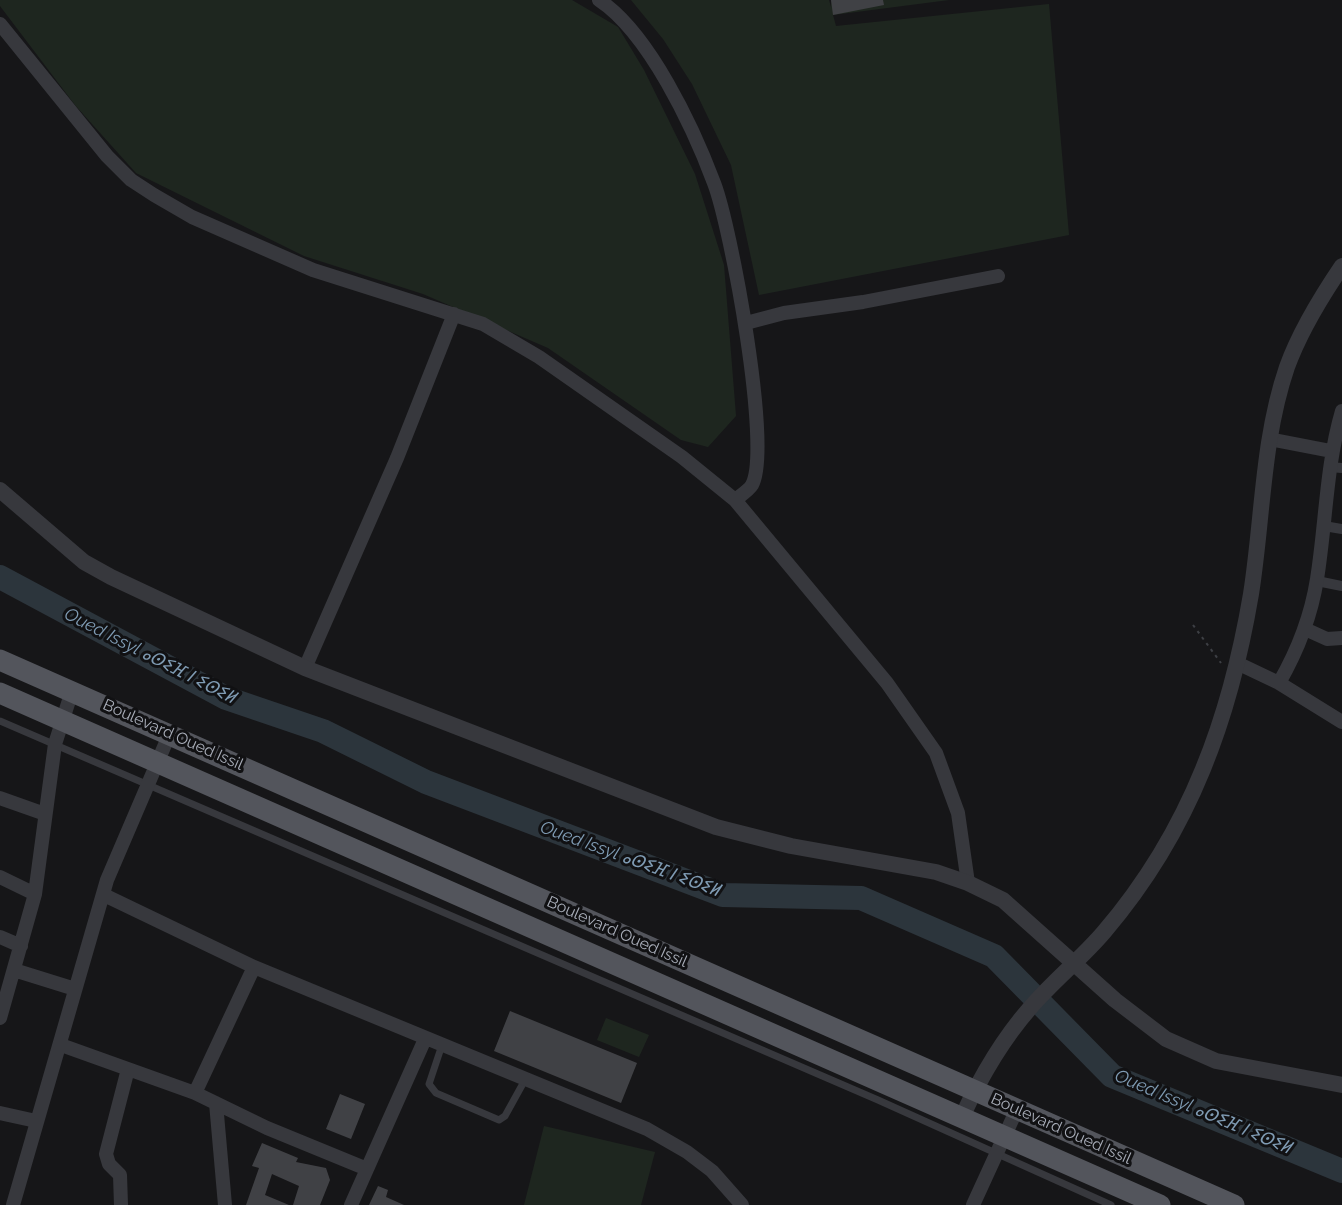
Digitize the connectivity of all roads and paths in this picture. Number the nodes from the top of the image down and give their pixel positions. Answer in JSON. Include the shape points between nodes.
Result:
{"nodes":[{"id":1,"x":599,"y":0,"type":"edge"},
{"id":2,"x":0,"y":24,"type":"edge"},
{"id":3,"x":1342,"y":267,"type":"edge"},
{"id":4,"x":998,"y":276,"type":"dead end"},
{"id":5,"x":454,"y":314,"type":"junction"},
{"id":6,"x":746,"y":323,"type":"junction"},
{"id":7,"x":1342,"y":411,"type":"edge"},
{"id":8,"x":1339,"y":431,"type":"edge"},
{"id":9,"x":1269,"y":439,"type":"junction"},
{"id":10,"x":1331,"y":451,"type":"junction"},
{"id":11,"x":1335,"y":467,"type":"edge"},
{"id":12,"x":0,"y":490,"type":"edge"},
{"id":13,"x":735,"y":500,"type":"junction"},
{"id":14,"x":1324,"y":526,"type":"junction"},
{"id":15,"x":1342,"y":529,"type":"edge"},
{"id":16,"x":1317,"y":581,"type":"junction"},
{"id":17,"x":1342,"y":586,"type":"edge"},
{"id":18,"x":1193,"y":625,"type":"dead end"},
{"id":19,"x":1305,"y":629,"type":"junction"},
{"id":20,"x":1342,"y":638,"type":"edge"},
{"id":21,"x":0,"y":660,"type":"edge"},
{"id":22,"x":305,"y":668,"type":"junction"},
{"id":23,"x":1236,"y":670,"type":"junction"},
{"id":24,"x":1279,"y":683,"type":"junction"},
{"id":25,"x":72,"y":691,"type":"junction"},
{"id":26,"x":0,"y":693,"type":"edge"},
{"id":27,"x":61,"y":719,"type":"junction"},
{"id":28,"x":0,"y":721,"type":"edge"},
{"id":29,"x":1342,"y":722,"type":"edge"},
{"id":30,"x":170,"y":734,"type":"junction"},
{"id":31,"x":55,"y":744,"type":"junction"},
{"id":32,"x":158,"y":761,"type":"junction"},
{"id":33,"x":148,"y":785,"type":"junction"},
{"id":34,"x":0,"y":798,"type":"edge"},
{"id":35,"x":45,"y":814,"type":"junction"},
{"id":36,"x":0,"y":878,"type":"edge"},
{"id":37,"x":969,"y":883,"type":"junction"},
{"id":38,"x":35,"y":894,"type":"junction"},
{"id":39,"x":104,"y":895,"type":"junction"},
{"id":40,"x":0,"y":937,"type":"edge"},
{"id":41,"x":21,"y":946,"type":"junction"},
{"id":42,"x":1075,"y":964,"type":"junction"},
{"id":43,"x":254,"y":967,"type":"junction"},
{"id":44,"x":14,"y":970,"type":"junction"},
{"id":45,"x":75,"y":989,"type":"junction"},
{"id":46,"x":0,"y":1018,"type":"edge"},
{"id":47,"x":425,"y":1039,"type":"junction"},
{"id":48,"x":61,"y":1045,"type":"junction"},
{"id":49,"x":442,"y":1045,"type":"junction"},
{"id":50,"x":128,"y":1069,"type":"junction"},
{"id":51,"x":526,"y":1078,"type":"junction"},
{"id":52,"x":1342,"y":1085,"type":"edge"},
{"id":53,"x":974,"y":1091,"type":"junction"},
{"id":54,"x":195,"y":1094,"type":"junction"},
{"id":55,"x":216,"y":1103,"type":"junction"},
{"id":56,"x":1017,"y":1109,"type":"junction"},
{"id":57,"x":0,"y":1113,"type":"edge"},
{"id":58,"x":962,"y":1117,"type":"junction"},
{"id":59,"x":36,"y":1121,"type":"junction"},
{"id":60,"x":1004,"y":1134,"type":"junction"},
{"id":61,"x":995,"y":1154,"type":"junction"},
{"id":62,"x":367,"y":1169,"type":"junction"},
{"id":63,"x":13,"y":1205,"type":"edge"},
{"id":64,"x":121,"y":1205,"type":"edge"},
{"id":65,"x":225,"y":1205,"type":"edge"},
{"id":66,"x":351,"y":1205,"type":"edge"},
{"id":67,"x":742,"y":1205,"type":"edge"},
{"id":68,"x":973,"y":1205,"type":"edge"},
{"id":69,"x":1111,"y":1205,"type":"edge"},
{"id":70,"x":1160,"y":1205,"type":"edge"},
{"id":71,"x":1234,"y":1205,"type":"edge"}],
"edges":[{"from":1,"to":6,"type":"street","via":[[619,14],[651,56],[703,156],[723,210]]},
{"from":2,"to":5,"type":"street","via":[[107,156],[131,180],[154,195],[192,217],[313,270]]},
{"from":3,"to":9,"type":"street","via":[[1308,322],[1288,366]]},
{"from":4,"to":6,"type":"street"},
{"from":5,"to":13,"type":"street","via":[[483,324],[538,357],[682,457]]},
{"from":5,"to":22,"type":"street","via":[[397,458]]},
{"from":6,"to":13,"type":"street","via":[[754,388],[756,469],[752,486]]},
{"from":7,"to":8,"type":"street"},
{"from":8,"to":10,"type":"street"},
{"from":9,"to":10,"type":"street"},
{"from":9,"to":23,"type":"street","via":[[1251,593]]},
{"from":10,"to":11,"type":"street"},
{"from":11,"to":14,"type":"street"},
{"from":12,"to":22,"type":"street","via":[[84,562],[111,578]]},
{"from":13,"to":37,"type":"street","via":[[887,683],[936,753],[958,813]]},
{"from":14,"to":15,"type":"street"},
{"from":14,"to":16,"type":"street"},
{"from":16,"to":17,"type":"street"},
{"from":16,"to":19,"type":"street"},
{"from":18,"to":23,"type":"path","via":[[1211,653]]},
{"from":19,"to":20,"type":"street","via":[[1327,639]]},
{"from":19,"to":24,"type":"street"},
{"from":21,"to":25,"type":"main road","name":"Boulevard Oued Issil"},
{"from":22,"to":37,"type":"street","via":[[716,827],[791,846],[936,872]]},
{"from":23,"to":24,"type":"street"},
{"from":23,"to":42,"type":"street","via":[[1203,769],[1181,818],[1132,898]]},
{"from":24,"to":29,"type":"street"},
{"from":25,"to":27,"type":"street"},
{"from":25,"to":30,"type":"main road","name":"Boulevard Oued Issil"},
{"from":26,"to":27,"type":"main road","name":"Boulevard Oued Issil"},
{"from":27,"to":31,"type":"street"},
{"from":27,"to":32,"type":"main road","name":"Boulevard Oued Issil"},
{"from":28,"to":31,"type":"lane"},
{"from":30,"to":32,"type":"street"},
{"from":30,"to":53,"type":"main road","name":"Boulevard Oued Issil"},
{"from":31,"to":33,"type":"lane"},
{"from":31,"to":35,"type":"street"},
{"from":32,"to":33,"type":"street"},
{"from":32,"to":58,"type":"main road","name":"Boulevard Oued Issil"},
{"from":33,"to":39,"type":"street"},
{"from":33,"to":61,"type":"lane"},
{"from":34,"to":35,"type":"street"},
{"from":35,"to":38,"type":"street"},
{"from":36,"to":38,"type":"street"},
{"from":37,"to":42,"type":"street","via":[[1003,900]]},
{"from":38,"to":41,"type":"street"},
{"from":39,"to":43,"type":"street"},
{"from":39,"to":45,"type":"street"},
{"from":40,"to":41,"type":"street"},
{"from":41,"to":44,"type":"street"},
{"from":42,"to":52,"type":"street","via":[[1145,1024],[1186,1050],[1216,1061]]},
{"from":42,"to":53,"type":"street","via":[[1030,1008],[1000,1047]]},
{"from":43,"to":47,"type":"street"},
{"from":43,"to":54,"type":"street"},
{"from":44,"to":45,"type":"street"},
{"from":44,"to":46,"type":"street"},
{"from":45,"to":48,"type":"street"},
{"from":47,"to":49,"type":"street"},
{"from":47,"to":62,"type":"street"},
{"from":48,"to":50,"type":"street"},
{"from":48,"to":59,"type":"street"},
{"from":49,"to":51,"type":"street"},
{"from":49,"to":51,"type":"lane","via":[[429,1084],[436,1093],[500,1120]]},
{"from":50,"to":54,"type":"street"},
{"from":50,"to":64,"type":"street","via":[[106,1154],[109,1164],[120,1175]]},
{"from":51,"to":67,"type":"street","via":[[647,1129],[712,1171]]},
{"from":53,"to":56,"type":"main road","name":"Boulevard Oued Issil"},
{"from":53,"to":58,"type":"street"},
{"from":54,"to":55,"type":"street"},
{"from":55,"to":62,"type":"street"},
{"from":55,"to":65,"type":"street"},
{"from":56,"to":60,"type":"street"},
{"from":56,"to":71,"type":"main road","name":"Boulevard Oued Issil"},
{"from":57,"to":59,"type":"street"},
{"from":58,"to":60,"type":"main road","name":"Boulevard Oued Issil"},
{"from":59,"to":63,"type":"street"},
{"from":60,"to":61,"type":"street"},
{"from":60,"to":70,"type":"main road","name":"Boulevard Oued Issil"},
{"from":61,"to":68,"type":"street"},
{"from":61,"to":69,"type":"lane"},
{"from":62,"to":66,"type":"street"}]}
